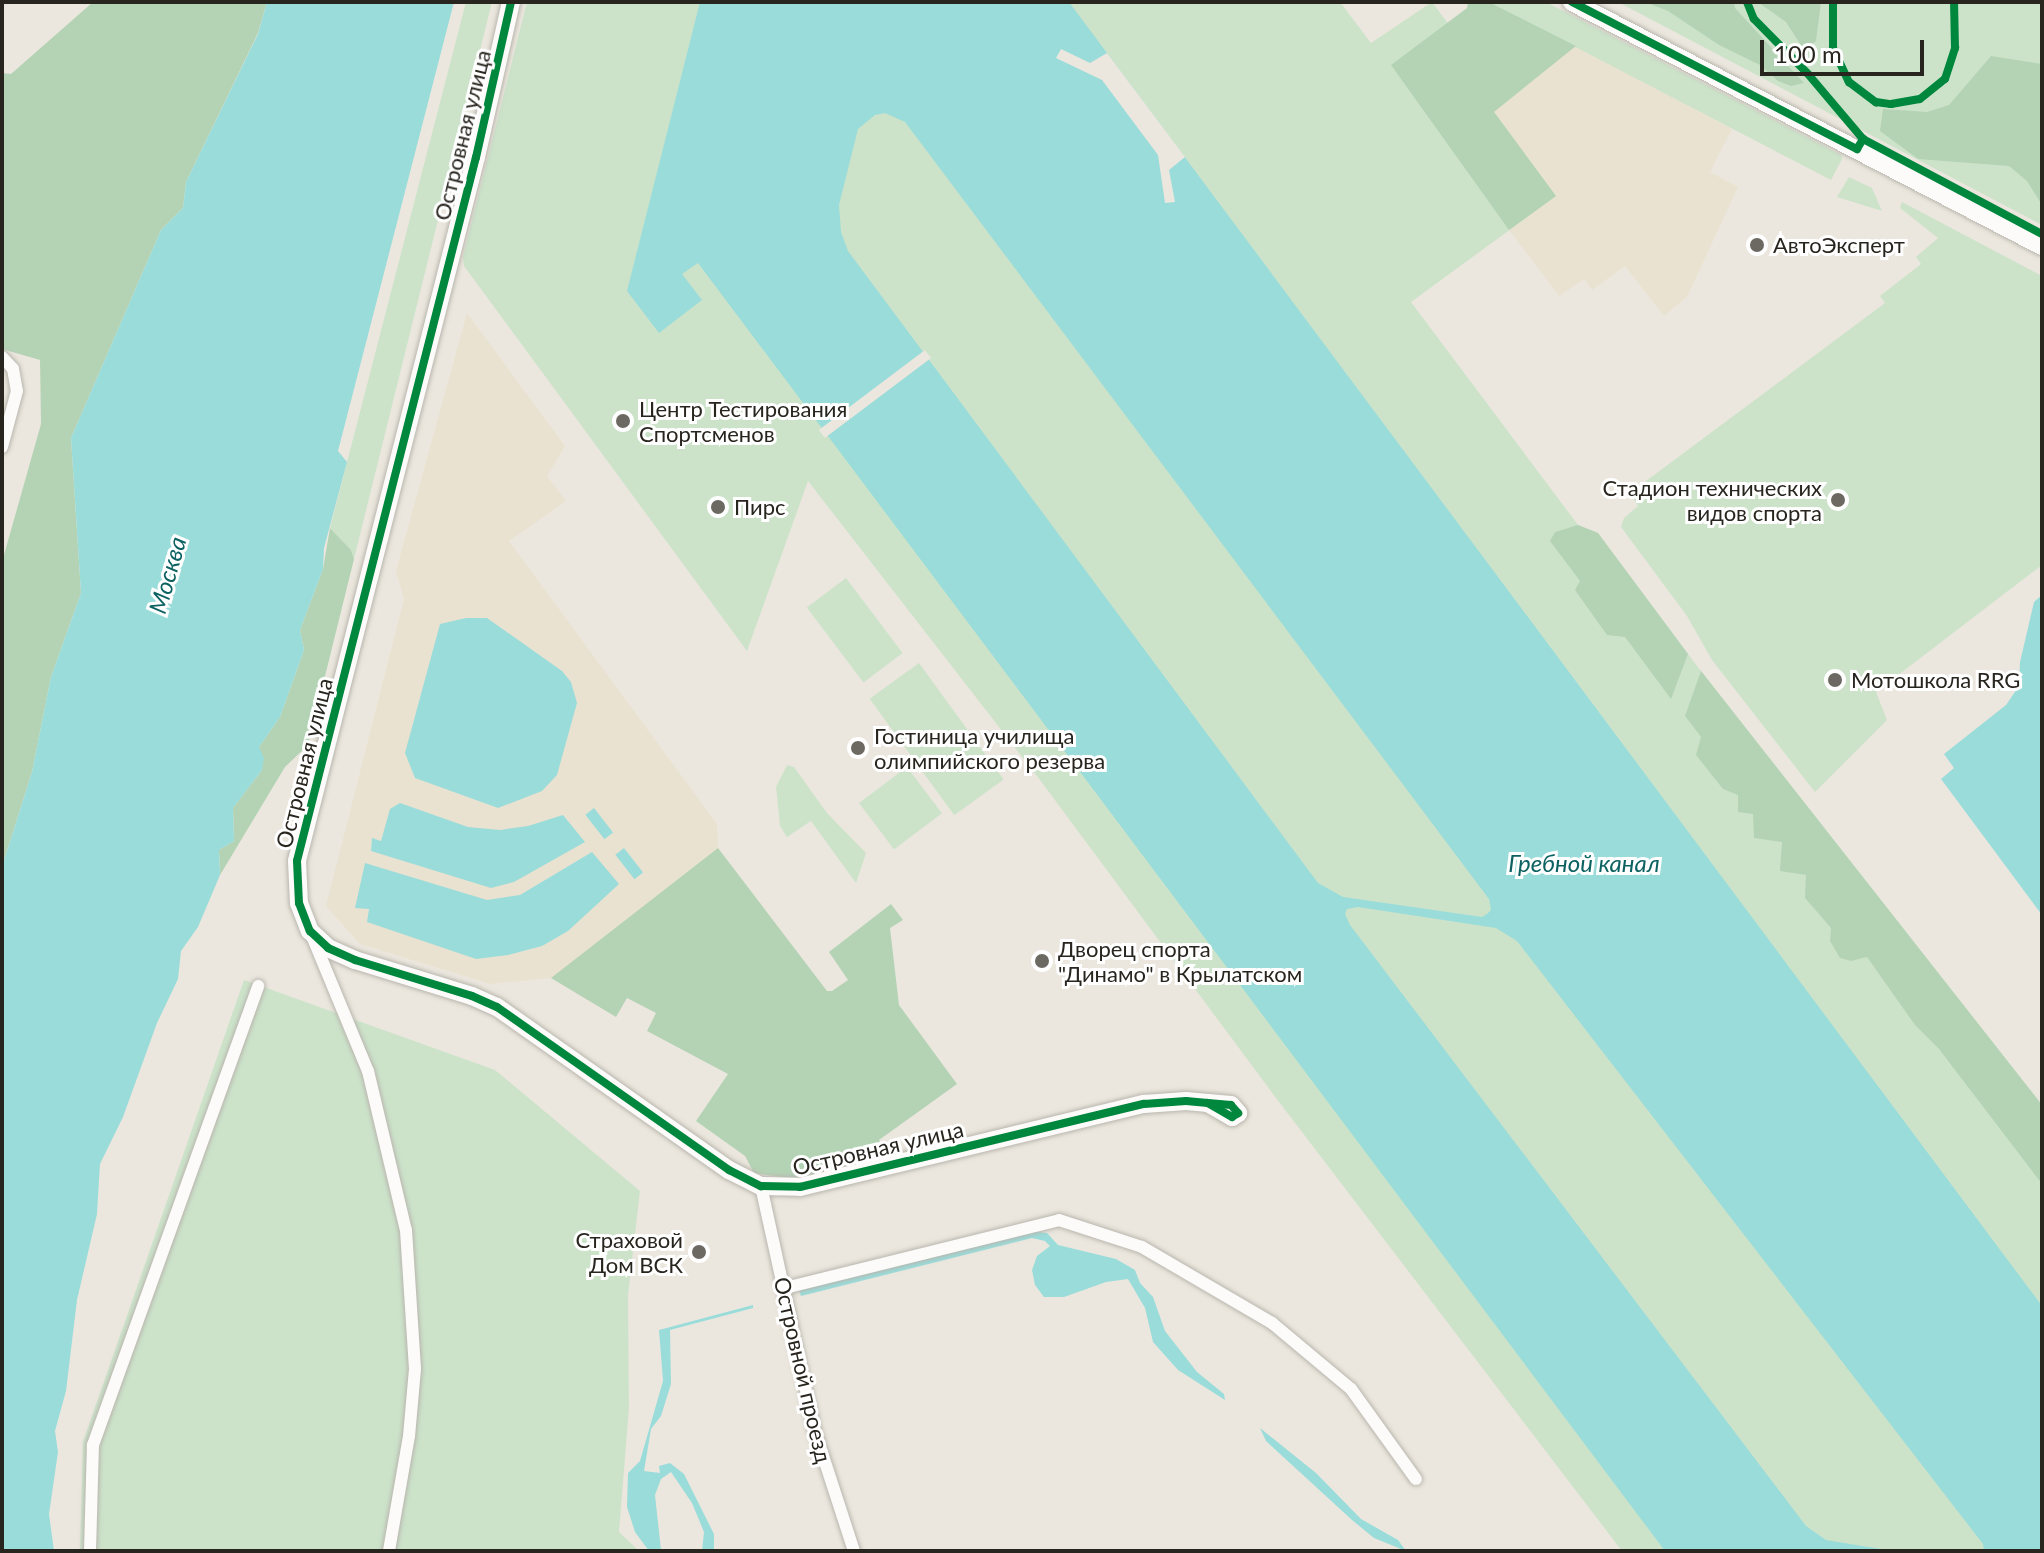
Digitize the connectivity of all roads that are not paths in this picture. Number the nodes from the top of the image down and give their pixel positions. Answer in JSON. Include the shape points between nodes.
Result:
{"nodes":[{"id":1,"x":511,"y":2,"type":"edge"},
{"id":2,"x":1572,"y":2,"type":"edge"},
{"id":3,"x":2042,"y":246,"type":"edge"},
{"id":4,"x":2,"y":357,"type":"edge"},
{"id":5,"x":2,"y":447,"type":"edge"},
{"id":6,"x":297,"y":885,"type":"junction"},
{"id":7,"x":290,"y":904,"type":"dead end"},
{"id":8,"x":310,"y":931,"type":"junction"},
{"id":9,"x":258,"y":986,"type":"dead end"},
{"id":10,"x":1231,"y":1105,"type":"dead end"},
{"id":11,"x":761,"y":1186,"type":"junction"},
{"id":12,"x":785,"y":1288,"type":"junction"},
{"id":13,"x":1416,"y":1479,"type":"dead end"},
{"id":14,"x":90,"y":1551,"type":"edge"},
{"id":15,"x":389,"y":1551,"type":"edge"},
{"id":16,"x":854,"y":1551,"type":"edge"}],
"edges":[{"from":1,"to":6,"type":"street","name":"Островная улица","via":[[297,861]]},
{"from":2,"to":3,"type":"street"},
{"from":4,"to":5,"type":"street","via":[[13,369],[17,391]]},
{"from":6,"to":7,"type":"street"},
{"from":6,"to":8,"type":"street","name":"Островная улица"},
{"from":8,"to":11,"type":"street","name":"Островная улица","via":[[328,948],[355,960],[497,1007],[729,1170]]},
{"from":8,"to":15,"type":"street","via":[[368,1071],[406,1230],[415,1369]]},
{"from":9,"to":14,"type":"street","via":[[93,1445]]},
{"from":10,"to":11,"type":"street","name":"Островная улица","via":[[1144,1104],[800,1187]]},
{"from":11,"to":12,"type":"street","name":"Островной проезд"},
{"from":12,"to":13,"type":"street","via":[[1059,1220],[1142,1247],[1272,1323],[1351,1389]]},
{"from":12,"to":16,"type":"street","name":"Островной проезд","via":[[821,1455]]}]}
